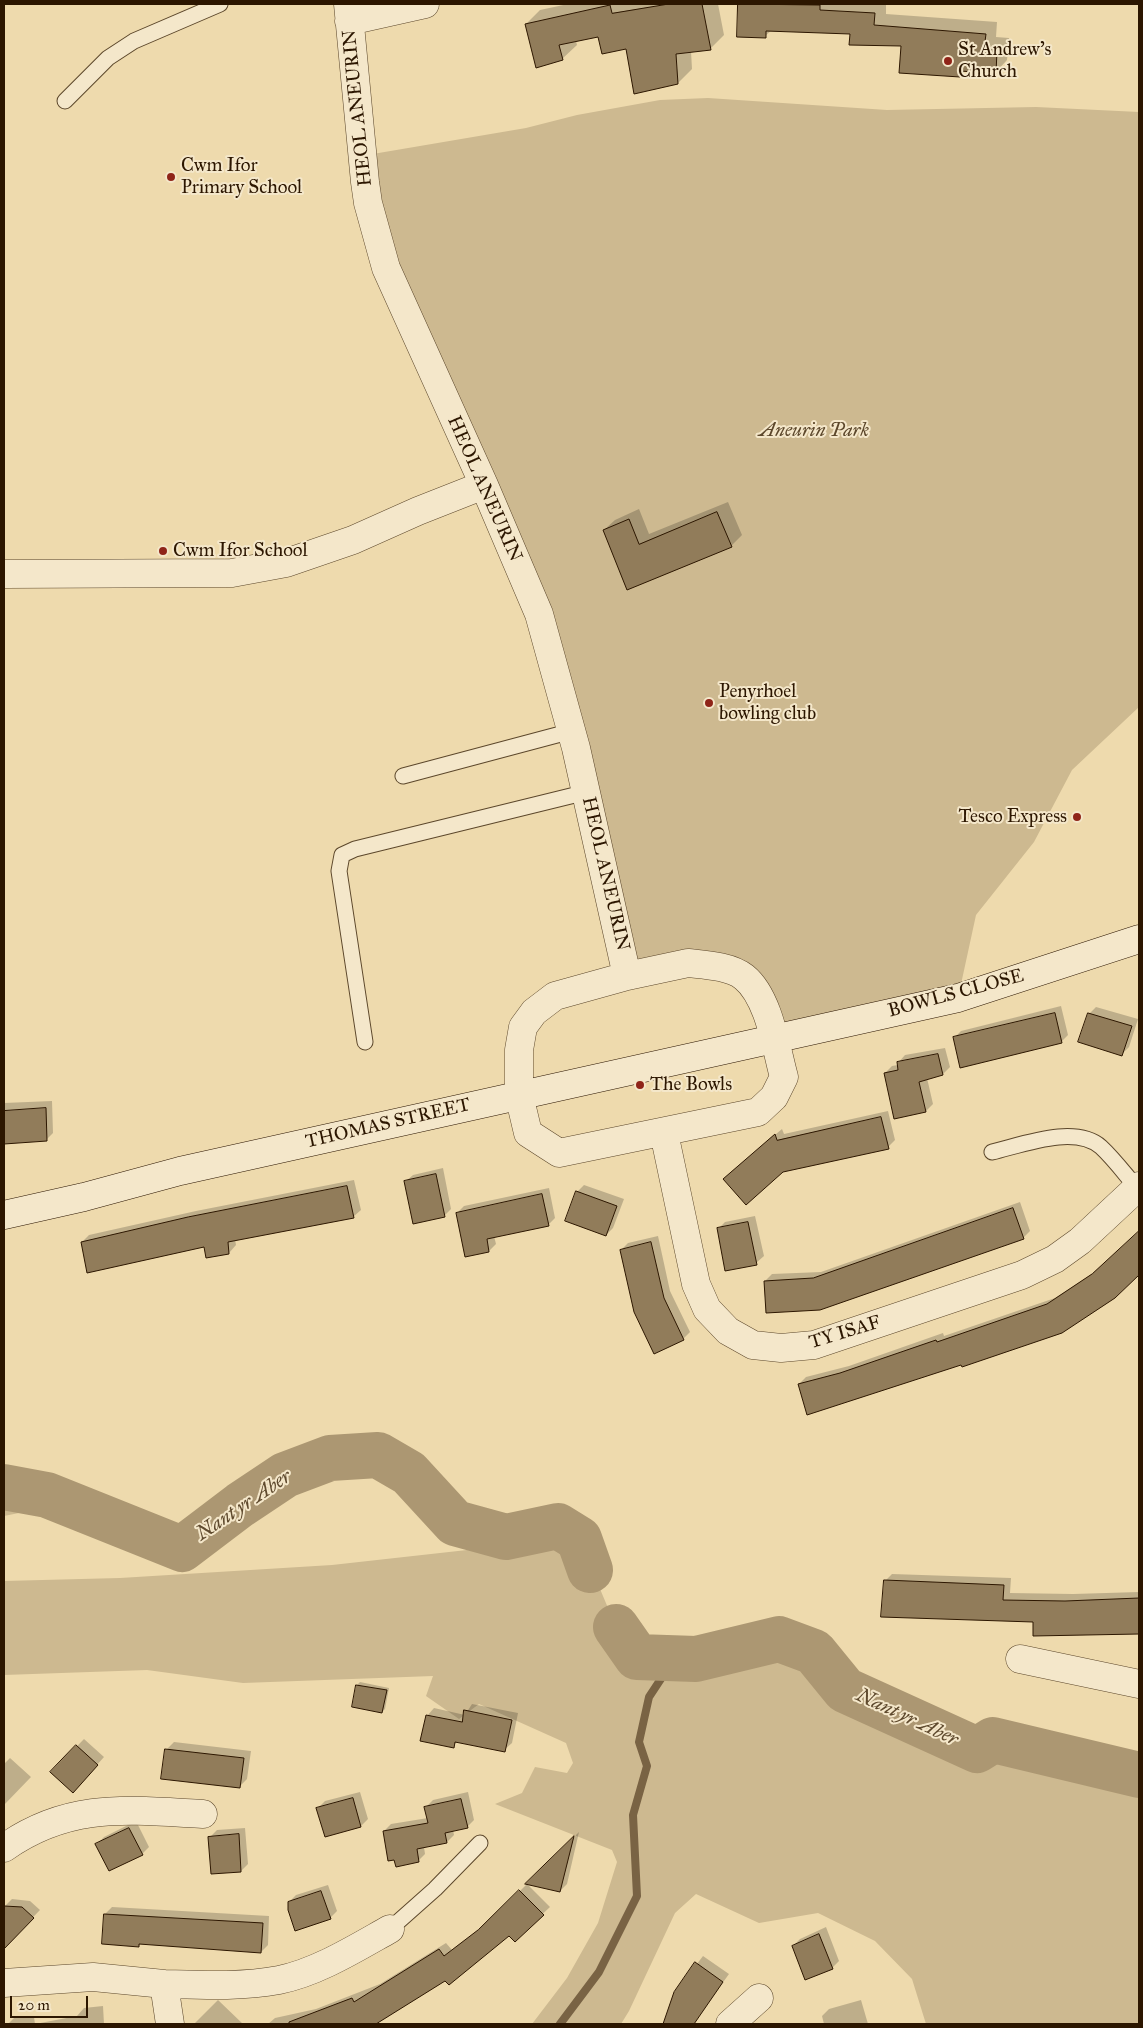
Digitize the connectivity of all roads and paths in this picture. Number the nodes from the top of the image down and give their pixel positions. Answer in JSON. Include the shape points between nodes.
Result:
{"nodes":[{"id":1,"x":220,"y":4,"type":"edge"},
{"id":2,"x":424,"y":4,"type":"edge"},
{"id":3,"x":348,"y":12,"type":"edge"},
{"id":4,"x":65,"y":101,"type":"dead end"},
{"id":5,"x":484,"y":485,"type":"junction"},
{"id":6,"x":4,"y":574,"type":"edge"},
{"id":7,"x":572,"y":731,"type":"junction"},
{"id":8,"x":403,"y":776,"type":"dead end"},
{"id":9,"x":586,"y":792,"type":"junction"},
{"id":10,"x":1138,"y":941,"type":"edge"},
{"id":11,"x":627,"y":976,"type":"junction"},
{"id":12,"x":773,"y":1038,"type":"junction"},
{"id":13,"x":365,"y":1042,"type":"dead end"},
{"id":14,"x":519,"y":1095,"type":"junction"},
{"id":15,"x":664,"y":1132,"type":"junction"},
{"id":16,"x":992,"y":1152,"type":"dead end"},
{"id":17,"x":1138,"y":1187,"type":"edge"},
{"id":18,"x":4,"y":1215,"type":"edge"},
{"id":19,"x":1020,"y":1659,"type":"dead end"},
{"id":20,"x":1139,"y":1684,"type":"edge"},
{"id":21,"x":203,"y":1814,"type":"dead end"},
{"id":22,"x":480,"y":1842,"type":"dead end"},
{"id":23,"x":4,"y":1848,"type":"edge"},
{"id":24,"x":390,"y":1928,"type":"joint"},
{"id":25,"x":4,"y":1983,"type":"edge"},
{"id":26,"x":164,"y":1984,"type":"junction"},
{"id":27,"x":759,"y":1998,"type":"dead end"},
{"id":28,"x":170,"y":2024,"type":"edge"},
{"id":29,"x":730,"y":2024,"type":"edge"}],
"edges":[{"from":1,"to":4,"type":"lane","via":[[134,42],[108,58]]},
{"from":2,"to":3,"type":"street"},
{"from":3,"to":5,"type":"street","name":"HEOL ANEURIN","via":[[368,203],[386,268]]},
{"from":5,"to":6,"type":"street","via":[[353,540],[286,564],[232,573]]},
{"from":5,"to":7,"type":"street","name":"HEOL ANEURIN","via":[[539,614]]},
{"from":7,"to":8,"type":"lane"},
{"from":7,"to":9,"type":"street","name":"HEOL ANEURIN"},
{"from":9,"to":11,"type":"street","name":"HEOL ANEURIN"},
{"from":9,"to":13,"type":"lane","via":[[355,849],[342,855],[339,871]]},
{"from":10,"to":12,"type":"street","name":"BOWLS CLOSE","via":[[958,998]]},
{"from":11,"to":12,"type":"street","name":"HEOL ANEURIN","via":[[688,963],[723,968],[744,977],[762,1000]]},
{"from":11,"to":14,"type":"street","name":"HEOL ANEURIN","via":[[555,996],[534,1012],[523,1027],[519,1050]]},
{"from":12,"to":14,"type":"street","name":"THOMAS STREET"},
{"from":12,"to":15,"type":"street","via":[[784,1077],[774,1097],[758,1112]]},
{"from":14,"to":15,"type":"street","via":[[528,1133],[558,1153]]},
{"from":14,"to":18,"type":"street","name":"THOMAS STREET","via":[[180,1171]]},
{"from":15,"to":17,"type":"street","name":"TY ISAF","via":[[696,1284],[707,1309],[728,1331],[753,1345],[781,1348],[814,1345],[1022,1275],[1055,1259],[1080,1241]]},
{"from":16,"to":17,"type":"lane","via":[[1068,1135],[1083,1138],[1099,1146]]},
{"from":19,"to":20,"type":"street"},
{"from":21,"to":23,"type":"street","via":[[115,1810],[85,1813],[29,1832]]},
{"from":22,"to":24,"type":"lane","via":[[435,1889]]},
{"from":24,"to":26,"type":"street","via":[[324,1964],[280,1980],[236,1985]]},
{"from":25,"to":26,"type":"street","via":[[77,1977]]},
{"from":26,"to":28,"type":"street"},
{"from":27,"to":29,"type":"street"}]}
